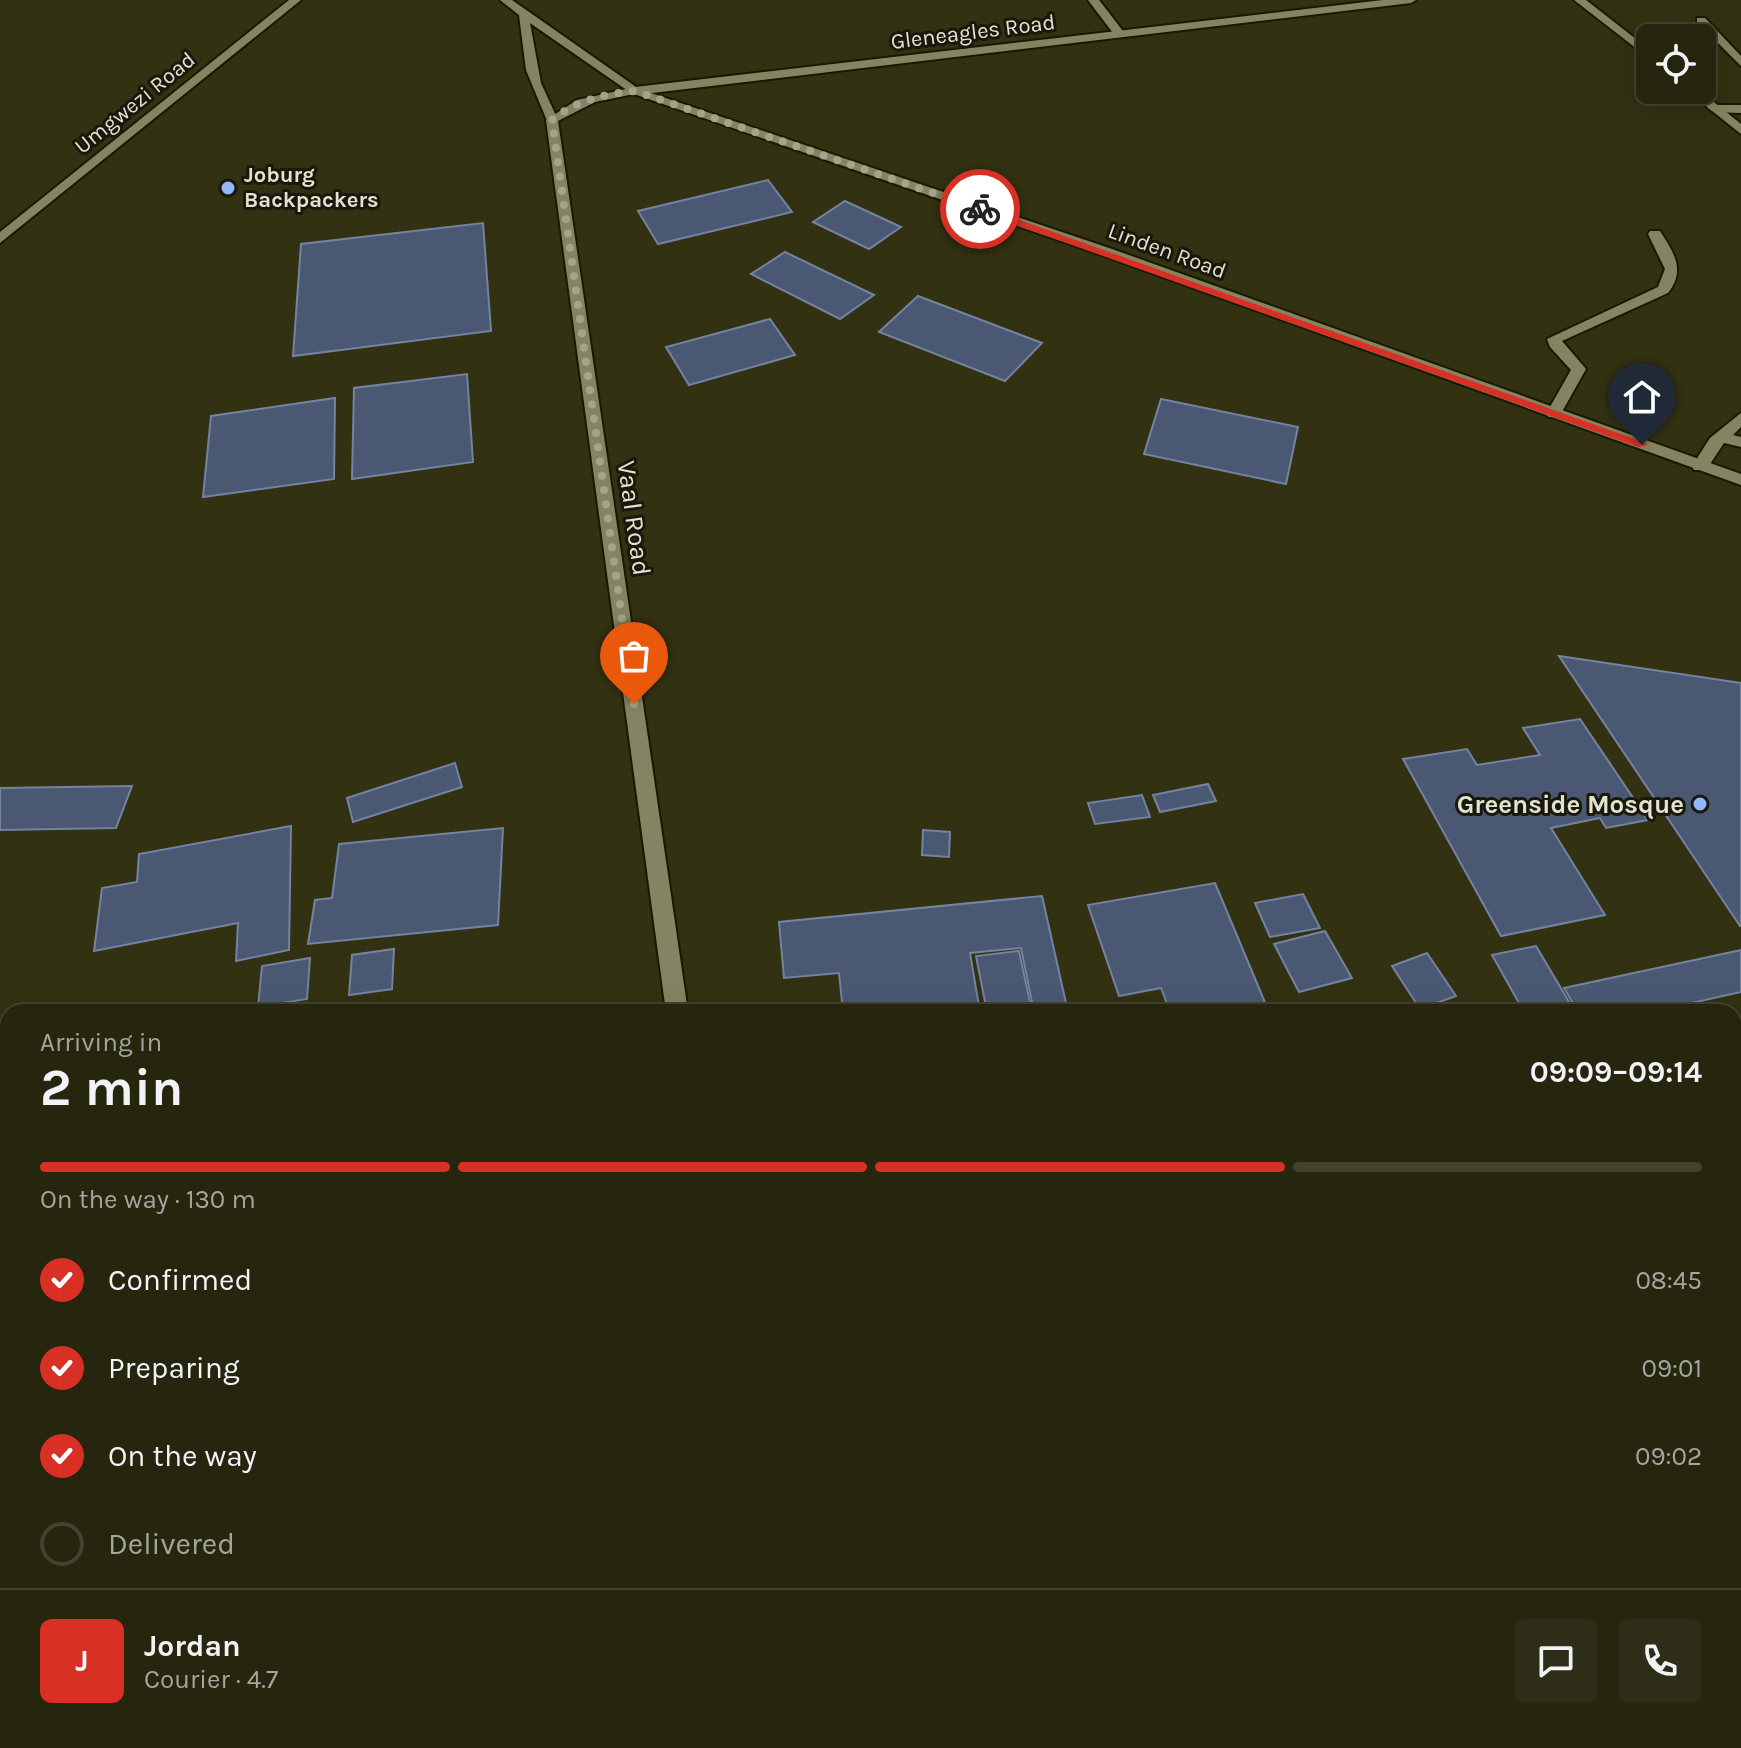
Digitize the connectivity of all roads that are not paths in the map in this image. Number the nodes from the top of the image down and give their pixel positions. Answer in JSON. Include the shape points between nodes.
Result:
{"nodes":[{"id":1,"x":296,"y":0,"type":"edge"},
{"id":2,"x":505,"y":0,"type":"edge"},
{"id":3,"x":1093,"y":0,"type":"edge"},
{"id":4,"x":1411,"y":0,"type":"edge"},
{"id":5,"x":1579,"y":0,"type":"edge"},
{"id":6,"x":524,"y":15,"type":"junction"},
{"id":7,"x":1701,"y":20,"type":"dead end"},
{"id":8,"x":1120,"y":35,"type":"junction"},
{"id":9,"x":1636,"y":45,"type":"edge"},
{"id":10,"x":1741,"y":63,"type":"edge"},
{"id":11,"x":635,"y":91,"type":"junction"},
{"id":12,"x":1709,"y":104,"type":"edge"},
{"id":13,"x":1714,"y":108,"type":"junction"},
{"id":14,"x":1741,"y":109,"type":"edge"},
{"id":15,"x":552,"y":120,"type":"junction"},
{"id":16,"x":1741,"y":130,"type":"edge"},
{"id":17,"x":1655,"y":234,"type":"dead end"},
{"id":18,"x":0,"y":239,"type":"edge"},
{"id":19,"x":1554,"y":414,"type":"junction"},
{"id":20,"x":1741,"y":418,"type":"edge"},
{"id":21,"x":1722,"y":437,"type":"junction"},
{"id":22,"x":1741,"y":442,"type":"edge"},
{"id":23,"x":1700,"y":466,"type":"junction"},
{"id":24,"x":1741,"y":480,"type":"edge"},
{"id":25,"x":676,"y":1004,"type":"edge"}],
"edges":[{"from":1,"to":18,"type":"street","name":"Umgwezi Road"},
{"from":2,"to":6,"type":"street","name":"Linden Road"},
{"from":3,"to":8,"type":"street"},
{"from":4,"to":8,"type":"street","name":"Gleneagles Road"},
{"from":5,"to":9,"type":"street"},
{"from":6,"to":11,"type":"street","name":"Linden Road"},
{"from":6,"to":15,"type":"street","name":"Vaal Road","via":[[536,85]]},
{"from":7,"to":10,"type":"street"},
{"from":8,"to":11,"type":"street","name":"Gleneagles Road"},
{"from":11,"to":15,"type":"street","via":[[589,99]]},
{"from":11,"to":19,"type":"street","name":"Linden Road","via":[[1122,257]]},
{"from":12,"to":13,"type":"street"},
{"from":13,"to":14,"type":"street"},
{"from":13,"to":16,"type":"street"},
{"from":15,"to":25,"type":"street","name":"Vaal Road"},
{"from":17,"to":19,"type":"street","via":[[1670,260],[1670,283],[1554,339],[1579,369]]},
{"from":19,"to":23,"type":"street","name":"Linden Road"},
{"from":20,"to":21,"type":"street"},
{"from":21,"to":22,"type":"street"},
{"from":21,"to":23,"type":"street"},
{"from":23,"to":24,"type":"street","name":"Linden Road"}]}
